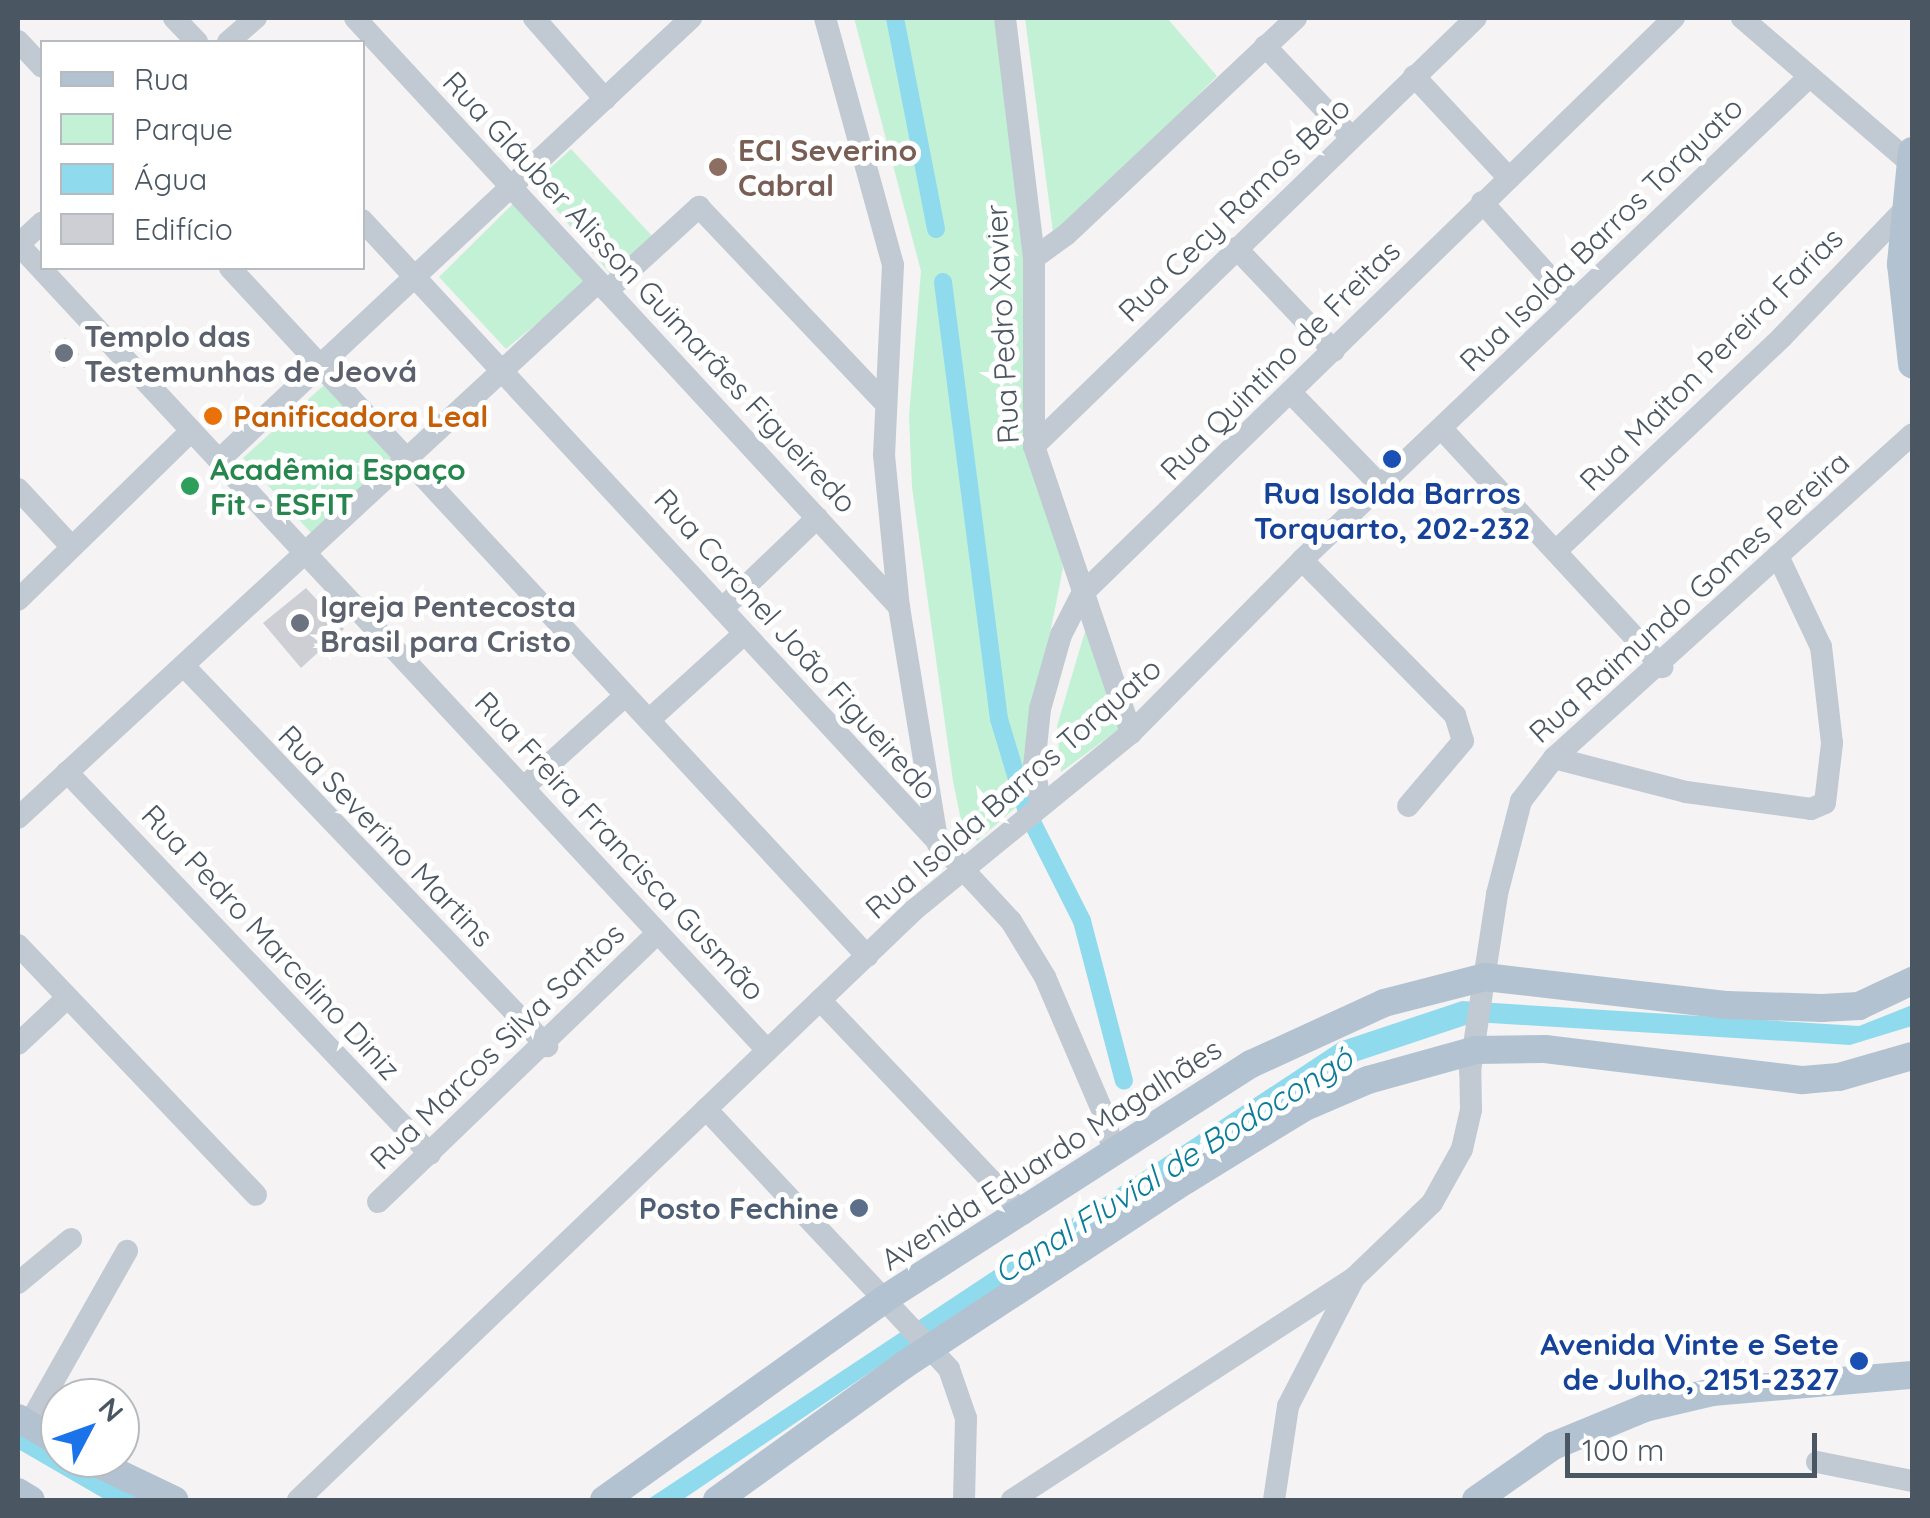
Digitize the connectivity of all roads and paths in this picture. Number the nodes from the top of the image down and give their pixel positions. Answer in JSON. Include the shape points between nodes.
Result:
{"nodes":[{"id":1,"x":174,"y":18,"type":"edge"},
{"id":2,"x":256,"y":18,"type":"edge"},
{"id":3,"x":356,"y":18,"type":"edge"},
{"id":4,"x":534,"y":18,"type":"edge"},
{"id":5,"x":691,"y":18,"type":"edge"},
{"id":6,"x":825,"y":18,"type":"edge"},
{"id":7,"x":1006,"y":18,"type":"edge"},
{"id":8,"x":1296,"y":18,"type":"edge"},
{"id":9,"x":1476,"y":18,"type":"edge"},
{"id":10,"x":1674,"y":18,"type":"edge"},
{"id":11,"x":1742,"y":18,"type":"edge"},
{"id":12,"x":194,"y":40,"type":"edge"},
{"id":13,"x":230,"y":40,"type":"edge"},
{"id":14,"x":18,"y":41,"type":"edge"},
{"id":15,"x":1265,"y":46,"type":"junction"},
{"id":16,"x":40,"y":65,"type":"edge"},
{"id":17,"x":1414,"y":76,"type":"junction"},
{"id":18,"x":1809,"y":78,"type":"junction"},
{"id":19,"x":605,"y":98,"type":"junction"},
{"id":20,"x":1351,"y":136,"type":"junction"},
{"id":21,"x":1911,"y":159,"type":"edge"},
{"id":22,"x":1508,"y":177,"type":"junction"},
{"id":23,"x":512,"y":187,"type":"junction"},
{"id":24,"x":1482,"y":202,"type":"junction"},
{"id":25,"x":1904,"y":209,"type":"junction"},
{"id":26,"x":365,"y":223,"type":"edge"},
{"id":27,"x":40,"y":225,"type":"edge"},
{"id":28,"x":18,"y":245,"type":"edge"},
{"id":29,"x":1236,"y":248,"type":"junction"},
{"id":30,"x":1034,"y":258,"type":"junction"},
{"id":31,"x":40,"y":269,"type":"edge"},
{"id":32,"x":41,"y":270,"type":"edge"},
{"id":33,"x":232,"y":270,"type":"edge"},
{"id":34,"x":417,"y":276,"type":"junction"},
{"id":35,"x":602,"y":287,"type":"junction"},
{"id":36,"x":1572,"y":302,"type":"junction"},
{"id":37,"x":1334,"y":351,"type":"junction"},
{"id":38,"x":321,"y":363,"type":"junction"},
{"id":39,"x":1912,"y":364,"type":"edge"},
{"id":40,"x":503,"y":370,"type":"junction"},
{"id":41,"x":1291,"y":393,"type":"junction"},
{"id":42,"x":882,"y":400,"type":"junction"},
{"id":43,"x":1440,"y":428,"type":"junction"},
{"id":44,"x":191,"y":431,"type":"junction"},
{"id":45,"x":1912,"y":434,"type":"edge"},
{"id":46,"x":1034,"y":446,"type":"junction"},
{"id":47,"x":406,"y":457,"type":"junction"},
{"id":48,"x":219,"y":460,"type":"junction"},
{"id":49,"x":1381,"y":486,"type":"junction"},
{"id":50,"x":18,"y":488,"type":"edge"},
{"id":51,"x":818,"y":518,"type":"junction"},
{"id":52,"x":71,"y":546,"type":"junction"},
{"id":53,"x":301,"y":550,"type":"junction"},
{"id":54,"x":1558,"y":550,"type":"junction"},
{"id":55,"x":1778,"y":556,"type":"junction"},
{"id":56,"x":1302,"y":560,"type":"junction"},
{"id":57,"x":1082,"y":594,"type":"junction"},
{"id":58,"x":18,"y":600,"type":"edge"},
{"id":59,"x":900,"y":607,"type":"junction"},
{"id":60,"x":722,"y":609,"type":"junction"},
{"id":61,"x":744,"y":634,"type":"junction"},
{"id":62,"x":184,"y":666,"type":"junction"},
{"id":63,"x":1662,"y":667,"type":"junction"},
{"id":64,"x":625,"y":696,"type":"junction"},
{"id":65,"x":649,"y":720,"type":"junction"},
{"id":66,"x":1130,"y":733,"type":"junction"},
{"id":67,"x":1554,"y":758,"type":"junction"},
{"id":68,"x":67,"y":772,"type":"junction"},
{"id":69,"x":525,"y":786,"type":"junction"},
{"id":70,"x":1040,"y":802,"type":"junction"},
{"id":71,"x":1408,"y":806,"type":"dead end"},
{"id":72,"x":18,"y":818,"type":"edge"},
{"id":73,"x":938,"y":844,"type":"junction"},
{"id":74,"x":958,"y":869,"type":"junction"},
{"id":75,"x":658,"y":933,"type":"junction"},
{"id":76,"x":18,"y":945,"type":"edge"},
{"id":77,"x":867,"y":956,"type":"junction"},
{"id":78,"x":1912,"y":981,"type":"edge"},
{"id":79,"x":1485,"y":984,"type":"junction"},
{"id":80,"x":66,"y":999,"type":"junction"},
{"id":81,"x":820,"y":1000,"type":"junction"},
{"id":82,"x":18,"y":1044,"type":"edge"},
{"id":83,"x":547,"y":1046,"type":"junction"},
{"id":84,"x":768,"y":1050,"type":"junction"},
{"id":85,"x":1476,"y":1050,"type":"junction"},
{"id":86,"x":1912,"y":1056,"type":"edge"},
{"id":87,"x":706,"y":1109,"type":"junction"},
{"id":88,"x":1113,"y":1153,"type":"junction"},
{"id":89,"x":430,"y":1154,"type":"junction"},
{"id":90,"x":256,"y":1195,"type":"dead end"},
{"id":91,"x":378,"y":1202,"type":"dead end"},
{"id":92,"x":1023,"y":1214,"type":"junction"},
{"id":93,"x":71,"y":1239,"type":"dead end"},
{"id":94,"x":128,"y":1252,"type":"dead end"},
{"id":95,"x":1354,"y":1278,"type":"junction"},
{"id":96,"x":18,"y":1282,"type":"edge"},
{"id":97,"x":889,"y":1306,"type":"junction"},
{"id":98,"x":927,"y":1346,"type":"junction"},
{"id":99,"x":1912,"y":1376,"type":"edge"},
{"id":100,"x":23,"y":1421,"type":"edge"},
{"id":101,"x":1816,"y":1462,"type":"dead end"},
{"id":102,"x":128,"y":1478,"type":"edge"},
{"id":103,"x":1912,"y":1482,"type":"edge"},
{"id":104,"x":18,"y":1492,"type":"edge"},
{"id":105,"x":31,"y":1500,"type":"edge"},
{"id":106,"x":174,"y":1500,"type":"edge"},
{"id":107,"x":298,"y":1500,"type":"edge"},
{"id":108,"x":604,"y":1500,"type":"edge"},
{"id":109,"x":716,"y":1500,"type":"edge"},
{"id":110,"x":964,"y":1500,"type":"edge"},
{"id":111,"x":1012,"y":1500,"type":"edge"},
{"id":112,"x":1274,"y":1500,"type":"edge"},
{"id":113,"x":1476,"y":1500,"type":"edge"}],
"edges":[{"from":1,"to":12,"type":"street"},
{"from":2,"to":13,"type":"street"},
{"from":3,"to":23,"type":"street","name":"Rua Gláuber Alisson Guimarães Figueiredo"},
{"from":4,"to":19,"type":"street"},
{"from":5,"to":19,"type":"street"},
{"from":6,"to":42,"type":"street","via":[[893,266]]},
{"from":7,"to":30,"type":"street","name":"Rua Pedro Xavier"},
{"from":8,"to":15,"type":"street"},
{"from":9,"to":17,"type":"street","name":"Rua Cecy Ramos Belo"},
{"from":10,"to":22,"type":"street","name":"Rua Quintino de Freitas"},
{"from":11,"to":18,"type":"street"},
{"from":14,"to":16,"type":"street"},
{"from":15,"to":20,"type":"street"},
{"from":15,"to":30,"type":"street"},
{"from":17,"to":20,"type":"street","name":"Rua Cecy Ramos Belo"},
{"from":17,"to":22,"type":"street"},
{"from":18,"to":21,"type":"street"},
{"from":18,"to":36,"type":"street","name":"Rua Isolda Barros Torquato"},
{"from":19,"to":23,"type":"street"},
{"from":20,"to":29,"type":"street","name":"Rua Cecy Ramos Belo"},
{"from":21,"to":25,"type":"main road"},
{"from":22,"to":24,"type":"street","name":"Rua Quintino de Freitas"},
{"from":23,"to":34,"type":"street"},
{"from":23,"to":35,"type":"street","name":"Rua Gláuber Alisson Guimarães Figueiredo"},
{"from":24,"to":36,"type":"street"},
{"from":24,"to":37,"type":"street","name":"Rua Quintino de Freitas"},
{"from":25,"to":39,"type":"main road","via":[[1902,290]]},
{"from":25,"to":54,"type":"street","name":"Rua Maiton Pereira Farias","via":[[1782,337]]},
{"from":26,"to":34,"type":"street","name":"Rua Coronel João Figueiredo"},
{"from":27,"to":28,"type":"street"},
{"from":28,"to":31,"type":"street","name":"Rua Freira Francisca Gusmão"},
{"from":29,"to":37,"type":"street"},
{"from":29,"to":46,"type":"street","name":"Rua Cecy Ramos Belo"},
{"from":30,"to":46,"type":"street","name":"Rua Pedro Xavier"},
{"from":32,"to":44,"type":"street","name":"Rua Freira Francisca Gusmão"},
{"from":33,"to":38,"type":"street"},
{"from":34,"to":38,"type":"street"},
{"from":34,"to":40,"type":"street","name":"Rua Coronel João Figueiredo"},
{"from":35,"to":40,"type":"street"},
{"from":35,"to":42,"type":"street","via":[[699,207]]},
{"from":35,"to":51,"type":"street","name":"Rua Gláuber Alisson Guimarães Figueiredo"},
{"from":36,"to":43,"type":"street","name":"Rua Isolda Barros Torquato"},
{"from":37,"to":41,"type":"street","name":"Rua Quintino de Freitas"},
{"from":38,"to":47,"type":"street"},
{"from":38,"to":48,"type":"street"},
{"from":40,"to":47,"type":"street"},
{"from":40,"to":60,"type":"street","name":"Rua Coronel João Figueiredo"},
{"from":41,"to":49,"type":"street"},
{"from":41,"to":57,"type":"street","name":"Rua Quintino de Freitas"},
{"from":42,"to":59,"type":"street"},
{"from":43,"to":49,"type":"street","name":"Rua Isolda Barros Torquato"},
{"from":43,"to":54,"type":"street"},
{"from":44,"to":48,"type":"street","name":"Rua Freira Francisca Gusmão"},
{"from":44,"to":52,"type":"street"},
{"from":45,"to":55,"type":"street","name":"Rua Raimundo Gomes Pereira"},
{"from":46,"to":57,"type":"street","name":"Rua Pedro Xavier"},
{"from":47,"to":53,"type":"street"},
{"from":47,"to":64,"type":"street"},
{"from":48,"to":53,"type":"street","name":"Rua Freira Francisca Gusmão"},
{"from":49,"to":56,"type":"street","name":"Rua Isolda Barros Torquato"},
{"from":50,"to":52,"type":"street"},
{"from":51,"to":59,"type":"street","name":"Rua Gláuber Alisson Guimarães Figueiredo"},
{"from":51,"to":60,"type":"street"},
{"from":52,"to":58,"type":"street"},
{"from":53,"to":62,"type":"street"},
{"from":53,"to":69,"type":"street","name":"Rua Freira Francisca Gusmão"},
{"from":54,"to":63,"type":"street"},
{"from":55,"to":63,"type":"street","name":"Rua Raimundo Gomes Pereira"},
{"from":55,"to":67,"type":"street","via":[[1820,646],[1832,743],[1825,803],[1812,809],[1773,806],[1622,780]]},
{"from":56,"to":66,"type":"street","name":"Rua Isolda Barros Torquato"},
{"from":56,"to":71,"type":"street","via":[[1455,715],[1463,741]]},
{"from":57,"to":66,"type":"street","name":"Rua Pedro Xavier"},
{"from":57,"to":70,"type":"street","name":"Rua Quintino de Freitas","via":[[1060,636],[1040,709],[1034,767]]},
{"from":59,"to":73,"type":"street"},
{"from":60,"to":61,"type":"street","name":"Rua Coronel João Figueiredo"},
{"from":61,"to":65,"type":"street"},
{"from":61,"to":73,"type":"street","name":"Rua Coronel João Figueiredo"},
{"from":62,"to":68,"type":"street"},
{"from":62,"to":83,"type":"street","name":"Rua Severino Martins"},
{"from":63,"to":67,"type":"street","name":"Rua Raimundo Gomes Pereira"},
{"from":64,"to":65,"type":"street"},
{"from":64,"to":69,"type":"street"},
{"from":65,"to":77,"type":"street"},
{"from":66,"to":70,"type":"street","name":"Rua Isolda Barros Torquato"},
{"from":67,"to":79,"type":"street","name":"Rua Raimundo Gomes Pereira","via":[[1521,801],[1506,840]]},
{"from":68,"to":72,"type":"street"},
{"from":68,"to":89,"type":"street","name":"Rua Pedro Marcelino Diniz"},
{"from":69,"to":75,"type":"street","name":"Rua Freira Francisca Gusmão"},
{"from":70,"to":74,"type":"street","name":"Rua Isolda Barros Torquato"},
{"from":73,"to":74,"type":"street","name":"Rua Coronel João Figueiredo"},
{"from":74,"to":77,"type":"street","name":"Rua Isolda Barros Torquato"},
{"from":74,"to":88,"type":"street","name":"Rua Coronel João Figueiredo","via":[[1029,946],[1105,1118]]},
{"from":75,"to":83,"type":"street","name":"Rua Marcos Silva Santos"},
{"from":75,"to":84,"type":"street","name":"Rua Freira Francisca Gusmão"},
{"from":76,"to":80,"type":"street"},
{"from":77,"to":81,"type":"street","name":"Rua Isolda Barros Torquato"},
{"from":78,"to":79,"type":"main road","name":"Avenida Eduardo Magalhães","via":[[1859,1006],[1822,1008],[1727,1005],[1582,985]]},
{"from":79,"to":85,"type":"street","name":"Rua Raimundo Gomes Pereira"},
{"from":79,"to":88,"type":"main road","name":"Avenida Eduardo Magalhães","via":[[1426,988],[1341,1020],[1251,1064]]},
{"from":80,"to":82,"type":"street"},
{"from":80,"to":90,"type":"street"},
{"from":81,"to":84,"type":"street","name":"Rua Isolda Barros Torquato"},
{"from":81,"to":92,"type":"street"},
{"from":83,"to":89,"type":"street","name":"Rua Marcos Silva Santos"},
{"from":84,"to":87,"type":"street","name":"Rua Isolda Barros Torquato"},
{"from":85,"to":86,"type":"main road","via":[[1576,1052],[1803,1080]]},
{"from":85,"to":95,"type":"street","name":"Rua Raimundo Gomes Pereira","via":[[1471,1110],[1449,1176],[1410,1228]]},
{"from":85,"to":98,"type":"main road","via":[[1395,1070],[1302,1108]]},
{"from":87,"to":97,"type":"street"},
{"from":87,"to":107,"type":"street","name":"Rua Isolda Barros Torquato"},
{"from":88,"to":92,"type":"main road","name":"Avenida Eduardo Magalhães"},
{"from":89,"to":91,"type":"street","name":"Rua Marcos Silva Santos"},
{"from":92,"to":97,"type":"main road","name":"Avenida Eduardo Magalhães"},
{"from":93,"to":96,"type":"street"},
{"from":94,"to":100,"type":"street"},
{"from":95,"to":111,"type":"street"},
{"from":95,"to":112,"type":"street","via":[[1288,1406]]},
{"from":97,"to":98,"type":"street"},
{"from":97,"to":108,"type":"main road","name":"Avenida Eduardo Magalhães"},
{"from":98,"to":109,"type":"main road"},
{"from":98,"to":110,"type":"street","via":[[949,1369],[966,1418]]},
{"from":99,"to":113,"type":"main road","via":[[1712,1392],[1645,1408],[1553,1446]]},
{"from":101,"to":103,"type":"street"},
{"from":102,"to":106,"type":"main road"},
{"from":104,"to":105,"type":"main road"}]}
